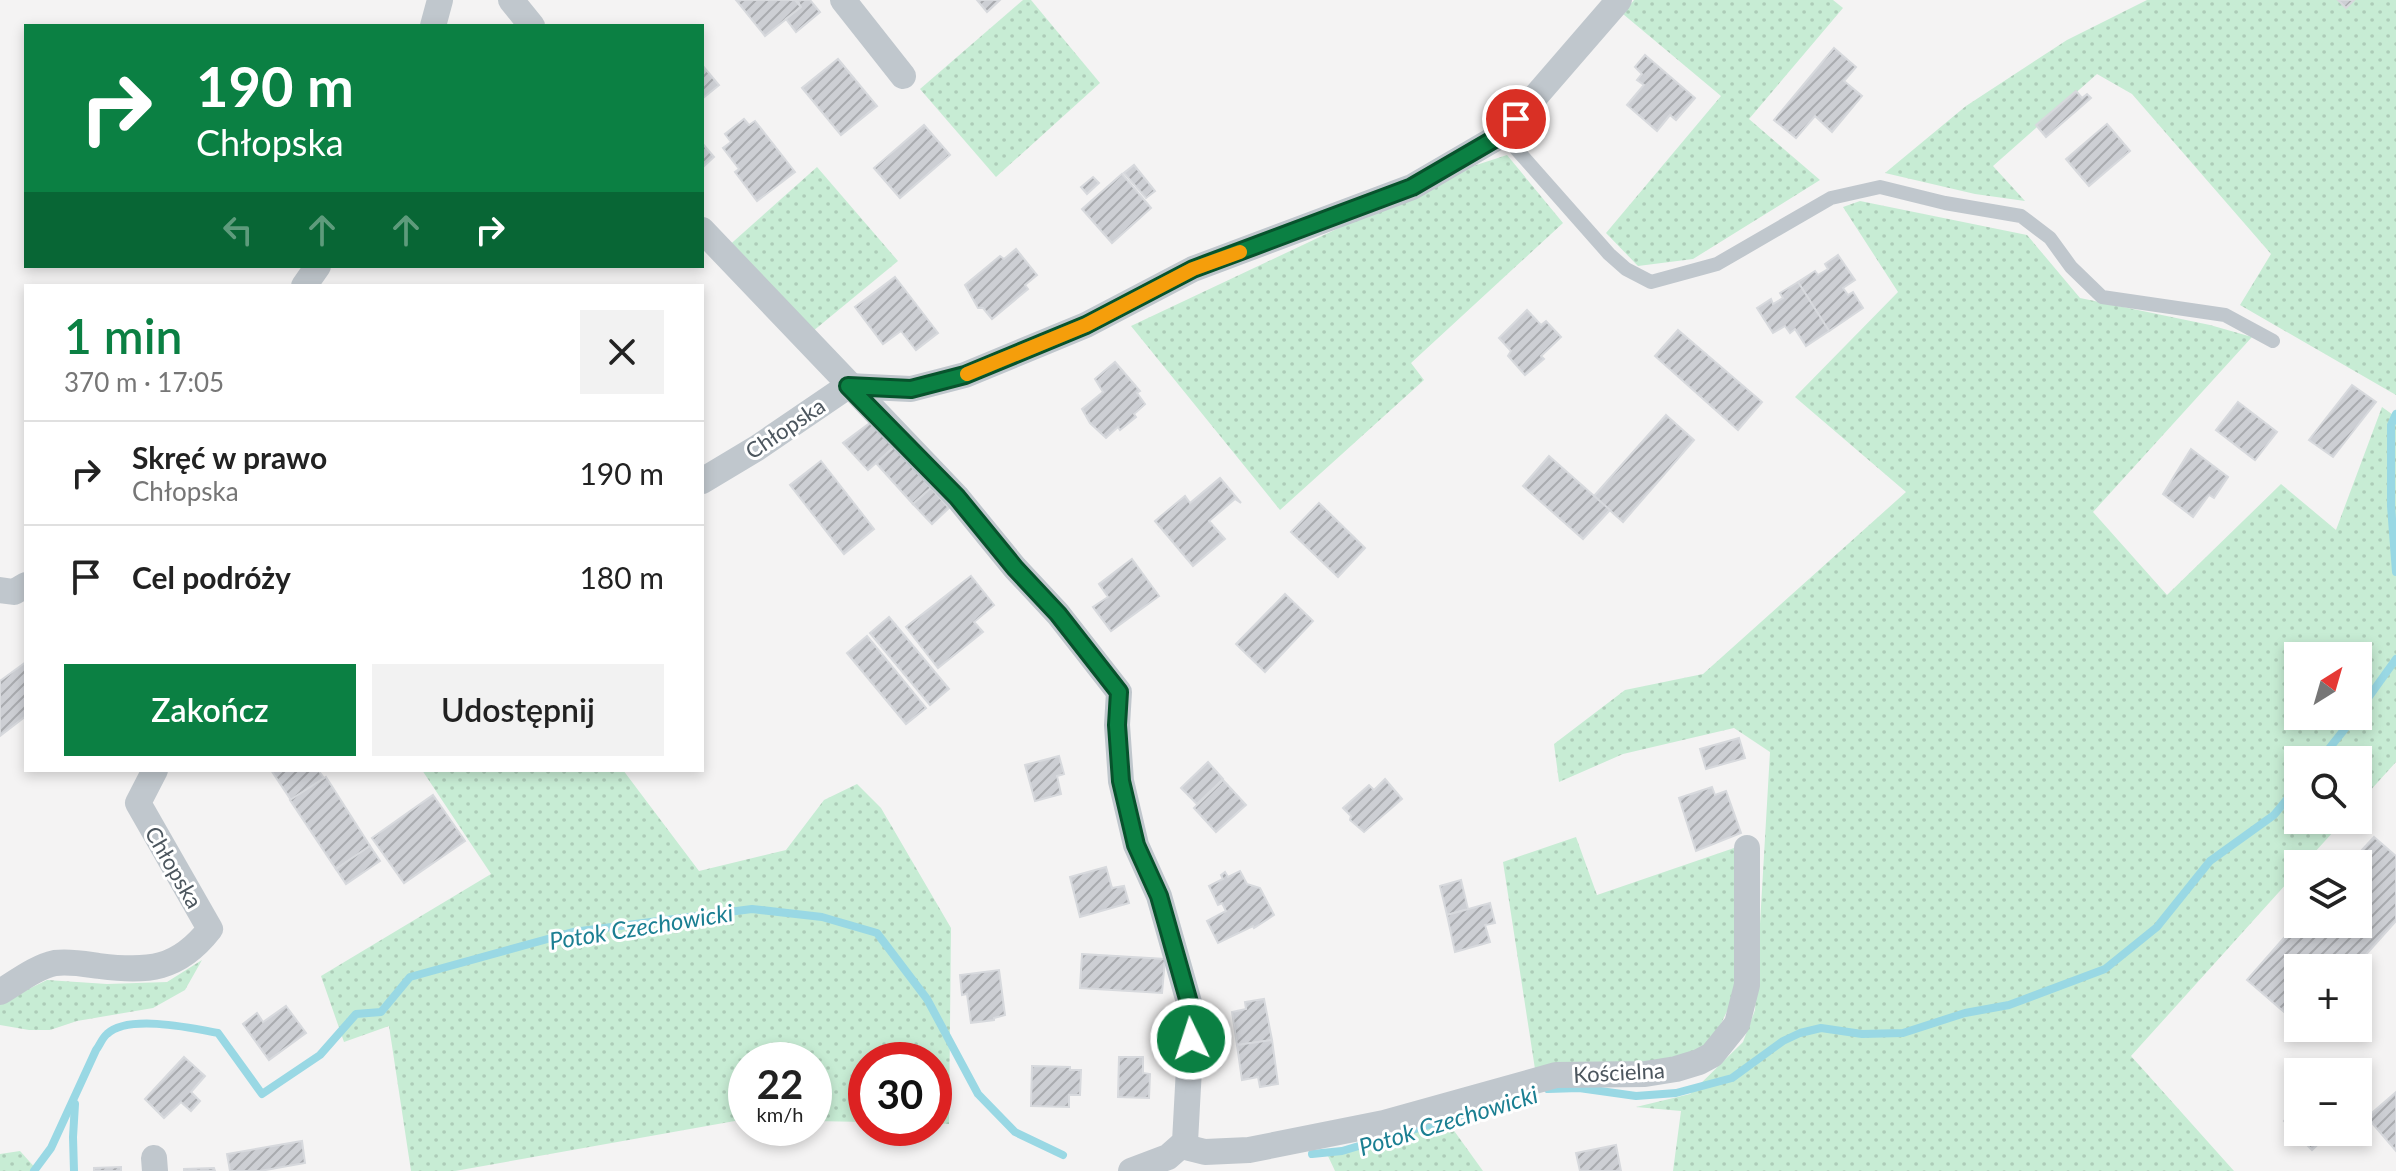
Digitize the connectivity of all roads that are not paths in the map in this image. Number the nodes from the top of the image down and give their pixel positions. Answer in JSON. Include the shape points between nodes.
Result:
{"nodes":[{"id":1,"x":440,"y":0,"type":"edge"},
{"id":2,"x":511,"y":0,"type":"edge"},
{"id":3,"x":843,"y":0,"type":"edge"},
{"id":4,"x":1619,"y":0,"type":"edge"},
{"id":5,"x":434,"y":24,"type":"edge"},
{"id":6,"x":530,"y":24,"type":"edge"},
{"id":7,"x":903,"y":76,"type":"dead end"},
{"id":8,"x":1503,"y":134,"type":"junction"},
{"id":9,"x":704,"y":232,"type":"edge"},
{"id":10,"x":2273,"y":341,"type":"dead end"},
{"id":11,"x":848,"y":386,"type":"junction"},
{"id":12,"x":704,"y":480,"type":"edge"},
{"id":13,"x":24,"y":586,"type":"edge"},
{"id":14,"x":0,"y":590,"type":"edge"},
{"id":15,"x":154,"y":772,"type":"edge"},
{"id":16,"x":1747,"y":848,"type":"dead end"},
{"id":17,"x":0,"y":992,"type":"edge"},
{"id":18,"x":1181,"y":1146,"type":"junction"},
{"id":19,"x":1131,"y":1171,"type":"edge"}],
"edges":[{"from":1,"to":5,"type":"street"},
{"from":2,"to":6,"type":"street"},
{"from":3,"to":7,"type":"street"},
{"from":4,"to":8,"type":"street","name":"Chłopska"},
{"from":8,"to":10,"type":"lane","via":[[1609,254],[1651,282],[1717,264],[1831,198],[1880,187],[2021,216],[2050,238],[2102,297],[2225,315]]},
{"from":8,"to":11,"type":"street","name":"Chłopska","via":[[1412,187],[1193,269],[1086,325],[965,375],[911,389]]},
{"from":9,"to":11,"type":"street"},
{"from":11,"to":12,"type":"street","name":"Chłopska"},
{"from":11,"to":18,"type":"street","via":[[957,497],[1119,692],[1121,781],[1136,845],[1159,896],[1192,1013]]},
{"from":13,"to":14,"type":"street","via":[[14,592]]},
{"from":15,"to":17,"type":"street","name":"Chłopska","via":[[138,803],[210,929],[174,962],[130,970],[54,964]]},
{"from":16,"to":18,"type":"street","name":"Kościelna","via":[[1747,985],[1737,1024],[1712,1055],[1699,1062],[1645,1074],[1556,1075],[1384,1123],[1249,1150],[1205,1152]]},
{"from":18,"to":19,"type":"street","via":[[1168,1157]]}]}
